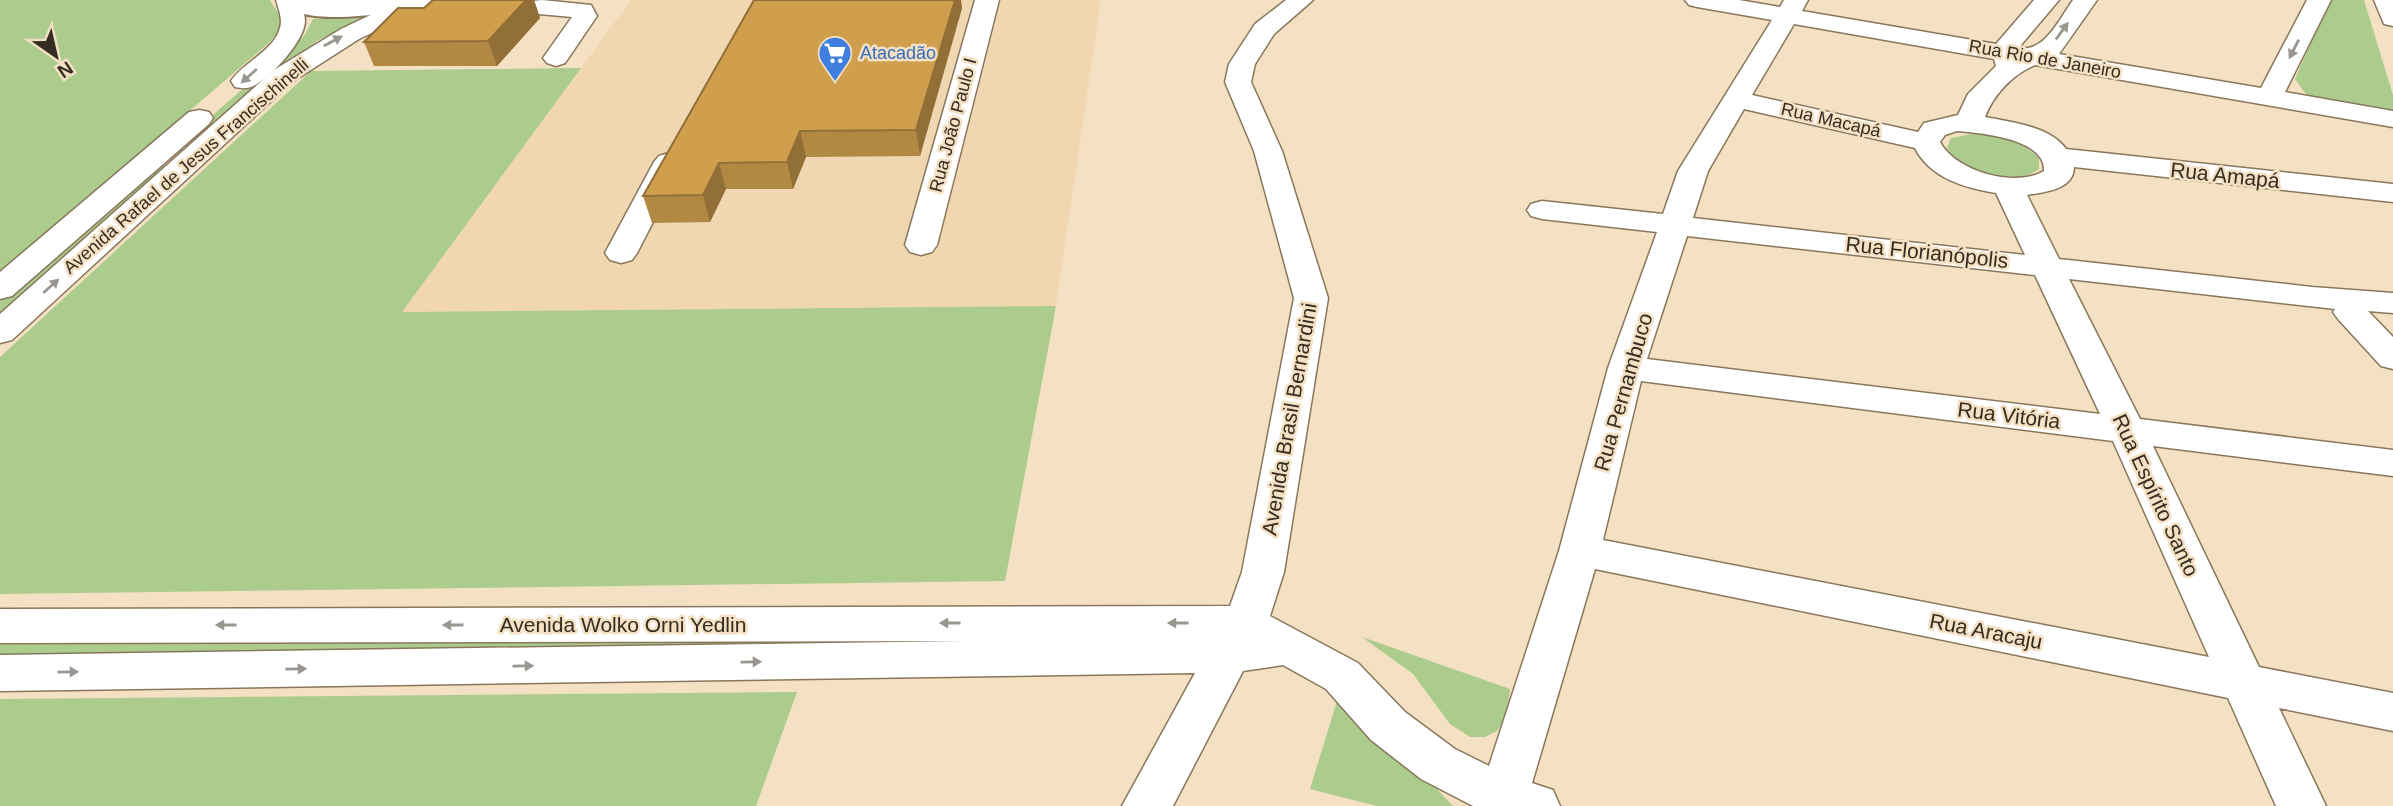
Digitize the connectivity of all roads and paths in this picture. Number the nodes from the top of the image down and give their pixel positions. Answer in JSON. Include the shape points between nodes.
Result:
{"nodes":[{"id":1,"x":290,"y":0,"type":"edge"},
{"id":2,"x":416,"y":0,"type":"edge"},
{"id":3,"x":1301,"y":0,"type":"edge"},
{"id":4,"x":1697,"y":0,"type":"edge"},
{"id":5,"x":2047,"y":0,"type":"edge"},
{"id":6,"x":2085,"y":0,"type":"edge"},
{"id":7,"x":2319,"y":0,"type":"edge"},
{"id":8,"x":2386,"y":0,"type":"edge"},
{"id":9,"x":985,"y":1,"type":"edge"},
{"id":10,"x":1792,"y":8,"type":"edge"},
{"id":11,"x":429,"y":10,"type":"edge"},
{"id":12,"x":466,"y":15,"type":"edge"},
{"id":13,"x":2393,"y":19,"type":"edge"},
{"id":14,"x":2034,"y":57,"type":"junction"},
{"id":15,"x":556,"y":58,"type":"dead end"},
{"id":16,"x":2007,"y":60,"type":"junction"},
{"id":17,"x":2269,"y":98,"type":"junction"},
{"id":18,"x":1736,"y":99,"type":"junction"},
{"id":19,"x":2393,"y":119,"type":"edge"},
{"id":20,"x":1969,"y":123,"type":"junction"},
{"id":21,"x":1926,"y":142,"type":"junction"},
{"id":22,"x":679,"y":144,"type":"edge"},
{"id":23,"x":157,"y":155,"type":"junction"},
{"id":24,"x":195,"y":155,"type":"junction"},
{"id":25,"x":2057,"y":157,"type":"junction"},
{"id":26,"x":2007,"y":186,"type":"junction"},
{"id":27,"x":2393,"y":193,"type":"edge"},
{"id":28,"x":1542,"y":210,"type":"dead end"},
{"id":29,"x":1677,"y":225,"type":"junction"},
{"id":30,"x":921,"y":246,"type":"dead end"},
{"id":31,"x":621,"y":253,"type":"dead end"},
{"id":32,"x":2046,"y":265,"type":"junction"},
{"id":33,"x":0,"y":289,"type":"edge"},
{"id":34,"x":2312,"y":297,"type":"junction"},
{"id":35,"x":2393,"y":303,"type":"edge"},
{"id":36,"x":2350,"y":312,"type":"junction"},
{"id":37,"x":2393,"y":330,"type":"edge"},
{"id":38,"x":0,"y":332,"type":"edge"},
{"id":39,"x":2393,"y":358,"type":"edge"},
{"id":40,"x":1626,"y":368,"type":"junction"},
{"id":41,"x":2126,"y":429,"type":"junction"},
{"id":42,"x":2393,"y":463,"type":"edge"},
{"id":43,"x":1580,"y":551,"type":"junction"},
{"id":44,"x":0,"y":626,"type":"edge"},
{"id":45,"x":1238,"y":639,"type":"junction"},
{"id":46,"x":0,"y":673,"type":"edge"},
{"id":47,"x":2243,"y":682,"type":"junction"},
{"id":48,"x":2393,"y":712,"type":"edge"},
{"id":49,"x":1513,"y":803,"type":"edge"},
{"id":50,"x":1147,"y":806,"type":"edge"},
{"id":51,"x":2301,"y":806,"type":"edge"}],
"edges":[{"from":1,"to":2,"type":"main road","via":[[307,7],[340,9]]},
{"from":1,"to":23,"type":"street","name":"Avenida Rafael de Jesus Francischinelli","one_way":true,"via":[[293,21],[277,50]]},
{"from":3,"to":45,"type":"street","name":"Avenida Brasil Bernardini","via":[[1264,29],[1242,64],[1238,82],[1272,163],[1311,298],[1263,572]]},
{"from":4,"to":10,"type":"street","name":"Rua Rio de Janeiro"},
{"from":5,"to":16,"type":"street","via":[[2009,43]]},
{"from":14,"to":6,"type":"street","one_way":true,"via":[[2049,50]]},
{"from":7,"to":17,"type":"street","one_way":true},
{"from":8,"to":13,"type":"street"},
{"from":9,"to":30,"type":"street","name":"Rua João Paulo I"},
{"from":10,"to":16,"type":"street","name":"Rua Rio de Janeiro"},
{"from":10,"to":18,"type":"street","name":"Rua Pernambuco"},
{"from":24,"to":11,"type":"street","name":"Avenida Rafael de Jesus Francischinelli","one_way":true,"via":[[321,48],[368,23]]},
{"from":12,"to":15,"type":"street","via":[[539,7],[582,10],[584,16]]},
{"from":14,"to":16,"type":"street"},
{"from":14,"to":17,"type":"street","name":"Rua Rio de Janeiro"},
{"from":16,"to":20,"type":"street","via":[[1978,100]]},
{"from":17,"to":19,"type":"street","name":"Rua Rio de Janeiro"},
{"from":18,"to":21,"type":"street","name":"Rua Macapá"},
{"from":18,"to":29,"type":"street","name":"Rua Pernambuco","via":[[1693,172]]},
{"from":20,"to":21,"type":"street","via":[[1934,129]]},
{"from":20,"to":25,"type":"street","via":[[2021,133]]},
{"from":21,"to":26,"type":"street","via":[[1935,158],[1950,169]]},
{"from":22,"to":31,"type":"street"},
{"from":23,"to":24,"type":"street"},
{"from":23,"to":33,"type":"street","name":"Avenida Rafael de Jesus Francischinelli"},
{"from":38,"to":24,"type":"street","name":"Avenida Rafael de Jesus Francischinelli","one_way":true},
{"from":25,"to":26,"type":"street","via":[[2061,170],[2050,181]]},
{"from":25,"to":27,"type":"street","name":"Rua Amapá"},
{"from":26,"to":32,"type":"street","name":"Rua Espírito Santo"},
{"from":28,"to":29,"type":"street","name":"Rua Florianópolis"},
{"from":29,"to":32,"type":"street","name":"Rua Florianópolis"},
{"from":29,"to":40,"type":"street","name":"Rua Pernambuco"},
{"from":32,"to":34,"type":"street","name":"Rua Florianópolis"},
{"from":32,"to":41,"type":"street","name":"Rua Espírito Santo"},
{"from":34,"to":35,"type":"street","name":"Rua Florianópolis"},
{"from":34,"to":36,"type":"street","name":"Rua Florianópolis"},
{"from":36,"to":37,"type":"street","name":"Rua Florianópolis"},
{"from":36,"to":39,"type":"street"},
{"from":40,"to":41,"type":"street","name":"Rua Vitória"},
{"from":40,"to":43,"type":"street","name":"Rua Pernambuco"},
{"from":41,"to":42,"type":"street","name":"Rua Vitória"},
{"from":41,"to":47,"type":"street","name":"Rua Espírito Santo"},
{"from":43,"to":47,"type":"street","name":"Rua Aracaju"},
{"from":43,"to":49,"type":"street","name":"Rua Pernambuco"},
{"from":45,"to":44,"type":"street","name":"Avenida Wolko Orni Yedlin","one_way":true},
{"from":46,"to":45,"type":"street","name":"Avenida Wolko Orni Yedlin","one_way":true},
{"from":45,"to":49,"type":"street","via":[[1290,646],[1342,676],[1388,726],[1438,764]]},
{"from":45,"to":50,"type":"street","name":"Avenida Brasil Bernardini"},
{"from":47,"to":48,"type":"street","name":"Rua Aracaju"},
{"from":47,"to":51,"type":"street","name":"Rua Espírito Santo"}]}
